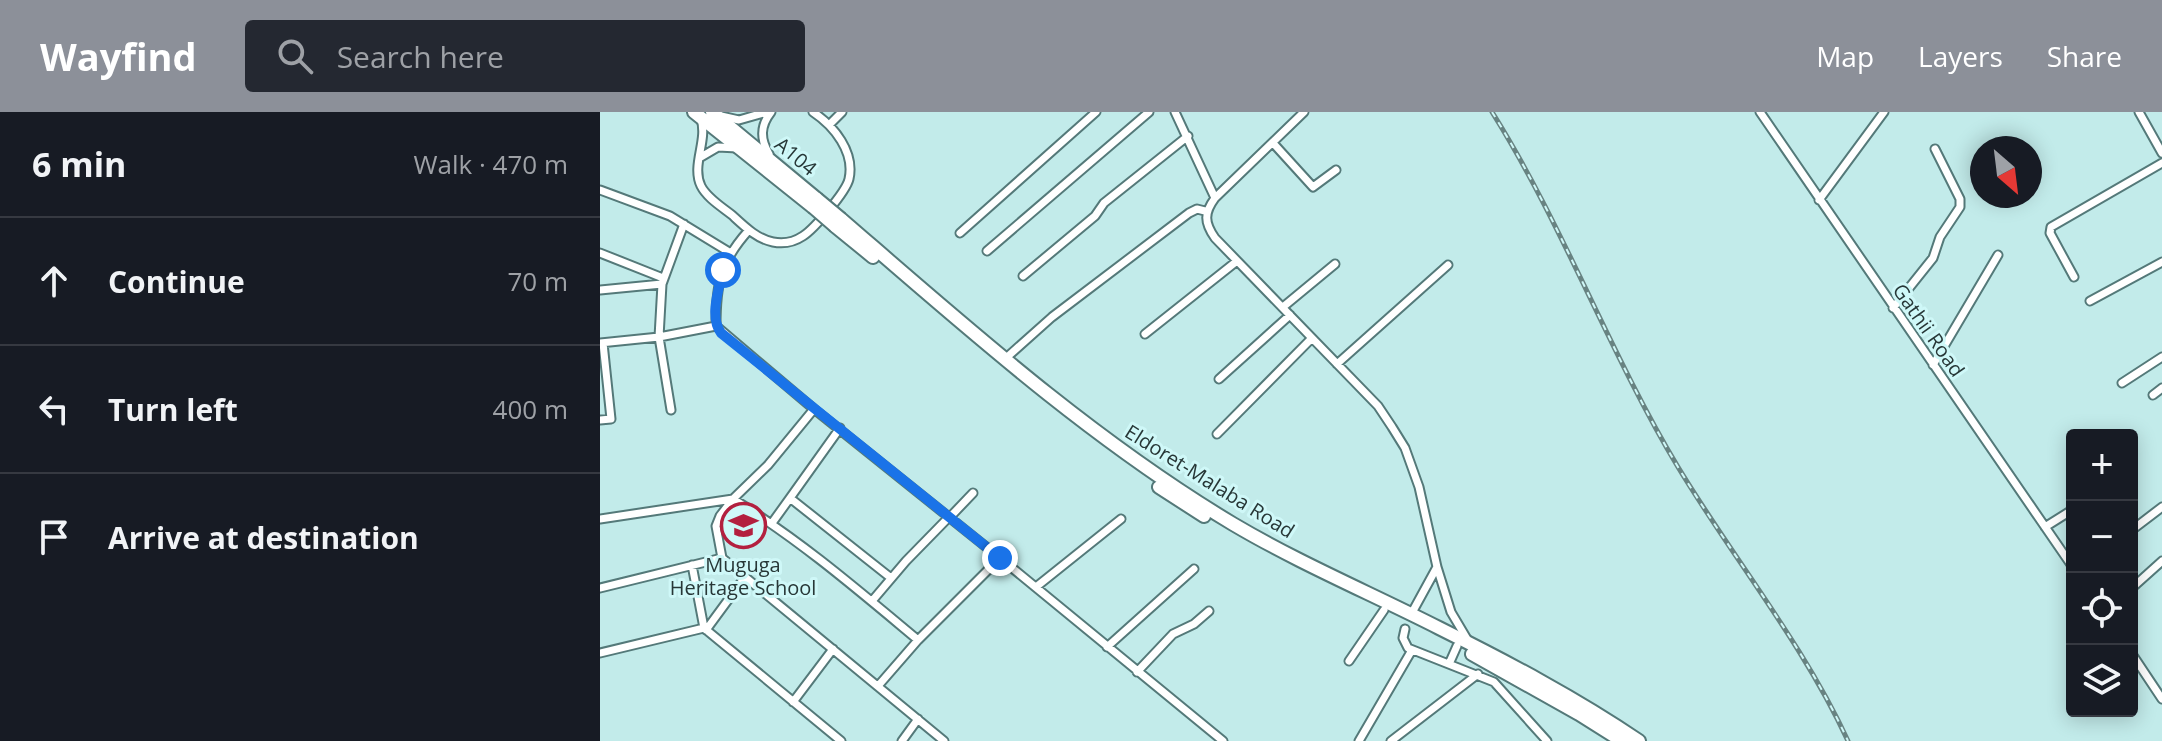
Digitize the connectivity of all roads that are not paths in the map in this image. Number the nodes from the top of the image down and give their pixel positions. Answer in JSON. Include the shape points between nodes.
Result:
{"nodes":[{"id":1,"x":769,"y":112,"type":"edge"},
{"id":2,"x":813,"y":112,"type":"edge"},
{"id":3,"x":842,"y":112,"type":"edge"},
{"id":4,"x":1096,"y":112,"type":"edge"},
{"id":5,"x":1149,"y":112,"type":"edge"},
{"id":6,"x":1175,"y":112,"type":"edge"},
{"id":7,"x":1304,"y":112,"type":"edge"},
{"id":8,"x":1884,"y":112,"type":"edge"},
{"id":9,"x":2139,"y":112,"type":"edge"},
{"id":10,"x":1762,"y":113,"type":"edge"},
{"id":11,"x":705,"y":114,"type":"edge"},
{"id":12,"x":829,"y":125,"type":"junction"},
{"id":13,"x":1188,"y":136,"type":"junction"},
{"id":14,"x":1273,"y":143,"type":"junction"},
{"id":15,"x":739,"y":148,"type":"junction"},
{"id":16,"x":1935,"y":149,"type":"dead end"},
{"id":17,"x":2162,"y":153,"type":"edge"},
{"id":18,"x":700,"y":158,"type":"junction"},
{"id":19,"x":774,"y":163,"type":"junction"},
{"id":20,"x":2162,"y":163,"type":"edge"},
{"id":21,"x":1336,"y":170,"type":"dead end"},
{"id":22,"x":600,"y":190,"type":"edge"},
{"id":23,"x":1215,"y":198,"type":"junction"},
{"id":24,"x":1819,"y":200,"type":"junction"},
{"id":25,"x":815,"y":203,"type":"junction"},
{"id":26,"x":1205,"y":211,"type":"junction"},
{"id":27,"x":838,"y":222,"type":"junction"},
{"id":28,"x":684,"y":224,"type":"junction"},
{"id":29,"x":749,"y":230,"type":"junction"},
{"id":30,"x":960,"y":233,"type":"dead end"},
{"id":31,"x":987,"y":251,"type":"dead end"},
{"id":32,"x":729,"y":252,"type":"junction"},
{"id":33,"x":600,"y":253,"type":"edge"},
{"id":34,"x":1998,"y":255,"type":"dead end"},
{"id":35,"x":1237,"y":261,"type":"junction"},
{"id":36,"x":2162,"y":262,"type":"edge"},
{"id":37,"x":1335,"y":264,"type":"dead end"},
{"id":38,"x":1448,"y":265,"type":"dead end"},
{"id":39,"x":1023,"y":276,"type":"dead end"},
{"id":40,"x":2074,"y":277,"type":"dead end"},
{"id":41,"x":663,"y":281,"type":"junction"},
{"id":42,"x":600,"y":290,"type":"edge"},
{"id":43,"x":2090,"y":301,"type":"dead end"},
{"id":44,"x":1283,"y":307,"type":"junction"},
{"id":45,"x":1893,"y":308,"type":"junction"},
{"id":46,"x":1290,"y":315,"type":"junction"},
{"id":47,"x":716,"y":326,"type":"junction"},
{"id":48,"x":1145,"y":334,"type":"dead end"},
{"id":49,"x":659,"y":337,"type":"junction"},
{"id":50,"x":1312,"y":338,"type":"junction"},
{"id":51,"x":601,"y":343,"type":"edge"},
{"id":52,"x":2162,"y":357,"type":"edge"},
{"id":53,"x":1006,"y":358,"type":"junction"},
{"id":54,"x":1337,"y":364,"type":"junction"},
{"id":55,"x":1933,"y":365,"type":"junction"},
{"id":56,"x":1219,"y":379,"type":"dead end"},
{"id":57,"x":2122,"y":383,"type":"dead end"},
{"id":58,"x":2162,"y":388,"type":"edge"},
{"id":59,"x":2153,"y":395,"type":"dead end"},
{"id":60,"x":814,"y":409,"type":"junction"},
{"id":61,"x":671,"y":410,"type":"dead end"},
{"id":62,"x":600,"y":420,"type":"edge"},
{"id":63,"x":840,"y":428,"type":"junction"},
{"id":64,"x":1217,"y":434,"type":"dead end"},
{"id":65,"x":973,"y":493,"type":"dead end"},
{"id":66,"x":790,"y":498,"type":"junction"},
{"id":67,"x":733,"y":499,"type":"junction"},
{"id":68,"x":2162,"y":507,"type":"edge"},
{"id":69,"x":2066,"y":514,"type":"edge"},
{"id":70,"x":950,"y":516,"type":"junction"},
{"id":71,"x":600,"y":519,"type":"edge"},
{"id":72,"x":1121,"y":519,"type":"dead end"},
{"id":73,"x":772,"y":523,"type":"junction"},
{"id":74,"x":2138,"y":525,"type":"edge"},
{"id":75,"x":2045,"y":527,"type":"junction"},
{"id":76,"x":2066,"y":557,"type":"edge"},
{"id":77,"x":722,"y":558,"type":"junction"},
{"id":78,"x":1000,"y":558,"type":"junction"},
{"id":79,"x":2162,"y":561,"type":"edge"},
{"id":80,"x":692,"y":565,"type":"junction"},
{"id":81,"x":1437,"y":567,"type":"junction"},
{"id":82,"x":1194,"y":569,"type":"dead end"},
{"id":83,"x":745,"y":577,"type":"junction"},
{"id":84,"x":891,"y":578,"type":"junction"},
{"id":85,"x":2138,"y":583,"type":"edge"},
{"id":86,"x":1036,"y":587,"type":"junction"},
{"id":87,"x":600,"y":588,"type":"edge"},
{"id":88,"x":872,"y":601,"type":"junction"},
{"id":89,"x":1414,"y":609,"type":"dead end"},
{"id":90,"x":1384,"y":610,"type":"junction"},
{"id":91,"x":1209,"y":611,"type":"dead end"},
{"id":92,"x":1444,"y":620,"type":"junction"},
{"id":93,"x":705,"y":629,"type":"junction"},
{"id":94,"x":1405,"y":629,"type":"dead end"},
{"id":95,"x":918,"y":640,"type":"junction"},
{"id":96,"x":1471,"y":645,"type":"junction"},
{"id":97,"x":1457,"y":646,"type":"junction"},
{"id":98,"x":1107,"y":647,"type":"junction"},
{"id":99,"x":833,"y":649,"type":"junction"},
{"id":100,"x":1412,"y":650,"type":"junction"},
{"id":101,"x":600,"y":653,"type":"edge"},
{"id":102,"x":1349,"y":661,"type":"dead end"},
{"id":103,"x":2138,"y":663,"type":"edge"},
{"id":104,"x":1449,"y":664,"type":"junction"},
{"id":105,"x":1137,"y":672,"type":"junction"},
{"id":106,"x":1478,"y":674,"type":"junction"},
{"id":107,"x":878,"y":686,"type":"junction"},
{"id":108,"x":2162,"y":699,"type":"edge"},
{"id":109,"x":793,"y":702,"type":"junction"},
{"id":110,"x":918,"y":719,"type":"junction"},
{"id":111,"x":841,"y":741,"type":"edge"},
{"id":112,"x":902,"y":741,"type":"edge"},
{"id":113,"x":944,"y":741,"type":"edge"},
{"id":114,"x":1223,"y":741,"type":"edge"},
{"id":115,"x":1359,"y":741,"type":"edge"},
{"id":116,"x":1391,"y":741,"type":"edge"},
{"id":117,"x":1547,"y":741,"type":"edge"},
{"id":118,"x":1622,"y":741,"type":"edge"},
{"id":119,"x":1639,"y":741,"type":"edge"}],
"edges":[{"from":1,"to":11,"type":"street","via":[[739,120]]},
{"from":1,"to":19,"type":"street","via":[[762,137]]},
{"from":2,"to":12,"type":"street"},
{"from":3,"to":12,"type":"street"},
{"from":4,"to":30,"type":"street"},
{"from":5,"to":31,"type":"street"},
{"from":6,"to":13,"type":"street"},
{"from":7,"to":14,"type":"street"},
{"from":8,"to":24,"type":"street"},
{"from":9,"to":17,"type":"street"},
{"from":10,"to":24,"type":"street","name":"Gathii Road"},
{"from":11,"to":15,"type":"highway"},
{"from":11,"to":18,"type":"street"},
{"from":11,"to":19,"type":"highway","name":"A104"},
{"from":12,"to":29,"type":"street","via":[[849,161],[849,180],[832,205],[804,236],[790,242],[773,242]]},
{"from":13,"to":23,"type":"street"},
{"from":13,"to":39,"type":"street"},
{"from":14,"to":21,"type":"street","via":[[1313,187]]},
{"from":14,"to":23,"type":"street"},
{"from":15,"to":18,"type":"street","via":[[718,147]]},
{"from":15,"to":25,"type":"highway"},
{"from":16,"to":45,"type":"street","via":[[1960,207],[1929,264]]},
{"from":18,"to":29,"type":"street","via":[[703,189]]},
{"from":19,"to":25,"type":"highway","name":"A104"},
{"from":20,"to":40,"type":"street","via":[[2051,227]]},
{"from":22,"to":28,"type":"street"},
{"from":23,"to":26,"type":"street"},
{"from":24,"to":45,"type":"street","name":"Gathii Road"},
{"from":25,"to":27,"type":"highway","bridge":true},
{"from":26,"to":35,"type":"street","via":[[1209,230]]},
{"from":26,"to":53,"type":"street","via":[[1189,213]]},
{"from":27,"to":53,"type":"highway","name":"Eldoret-Malaba Road"},
{"from":27,"to":90,"type":"highway","name":"Eldoret-Malaba Road","via":[[1124,463],[1239,536]]},
{"from":28,"to":32,"type":"street"},
{"from":28,"to":41,"type":"street"},
{"from":29,"to":32,"type":"street"},
{"from":32,"to":47,"type":"street","via":[[716,298]]},
{"from":33,"to":41,"type":"street"},
{"from":34,"to":55,"type":"street"},
{"from":35,"to":44,"type":"street"},
{"from":35,"to":48,"type":"street"},
{"from":36,"to":43,"type":"street"},
{"from":37,"to":44,"type":"street"},
{"from":38,"to":54,"type":"street"},
{"from":41,"to":42,"type":"street"},
{"from":41,"to":49,"type":"street"},
{"from":44,"to":46,"type":"street"},
{"from":45,"to":55,"type":"street","name":"Gathii Road"},
{"from":46,"to":50,"type":"street"},
{"from":46,"to":56,"type":"street"},
{"from":47,"to":49,"type":"street"},
{"from":47,"to":60,"type":"street"},
{"from":49,"to":51,"type":"street"},
{"from":49,"to":61,"type":"street"},
{"from":50,"to":54,"type":"street"},
{"from":50,"to":64,"type":"street"},
{"from":51,"to":62,"type":"street","via":[[611,419]]},
{"from":52,"to":57,"type":"street"},
{"from":53,"to":92,"type":"highway","name":"Eldoret-Malaba Road","via":[[1113,446],[1236,526],[1297,558]]},
{"from":54,"to":81,"type":"street","via":[[1378,406],[1405,448]]},
{"from":55,"to":75,"type":"street","name":"Gathii Road"},
{"from":58,"to":59,"type":"street"},
{"from":60,"to":63,"type":"street"},
{"from":60,"to":67,"type":"street"},
{"from":63,"to":66,"type":"street"},
{"from":63,"to":70,"type":"street"},
{"from":65,"to":70,"type":"street"},
{"from":66,"to":73,"type":"street"},
{"from":66,"to":84,"type":"street"},
{"from":67,"to":71,"type":"street"},
{"from":67,"to":73,"type":"street"},
{"from":67,"to":77,"type":"street","via":[[717,521]]},
{"from":68,"to":74,"type":"street"},
{"from":69,"to":75,"type":"street"},
{"from":70,"to":78,"type":"street"},
{"from":70,"to":84,"type":"street"},
{"from":72,"to":86,"type":"street"},
{"from":73,"to":88,"type":"street"},
{"from":75,"to":76,"type":"street","name":"Gathii Road"},
{"from":77,"to":80,"type":"street"},
{"from":77,"to":83,"type":"street"},
{"from":78,"to":86,"type":"street"},
{"from":78,"to":95,"type":"street"},
{"from":79,"to":85,"type":"street"},
{"from":80,"to":87,"type":"street"},
{"from":80,"to":93,"type":"street"},
{"from":81,"to":89,"type":"street"},
{"from":81,"to":92,"type":"street"},
{"from":82,"to":98,"type":"street"},
{"from":83,"to":93,"type":"street"},
{"from":83,"to":99,"type":"street"},
{"from":84,"to":88,"type":"street"},
{"from":86,"to":98,"type":"street"},
{"from":88,"to":95,"type":"street"},
{"from":90,"to":97,"type":"highway","name":"Eldoret-Malaba Road"},
{"from":90,"to":102,"type":"street"},
{"from":91,"to":105,"type":"street","via":[[1173,634]]},
{"from":92,"to":96,"type":"highway","name":"Eldoret-Malaba Road"},
{"from":92,"to":96,"type":"street"},
{"from":93,"to":101,"type":"street"},
{"from":93,"to":109,"type":"street"},
{"from":94,"to":100,"type":"street","via":[[1405,644]]},
{"from":95,"to":107,"type":"street"},
{"from":96,"to":119,"type":"highway","name":"Eldoret-Malaba Road"},
{"from":97,"to":104,"type":"street"},
{"from":97,"to":118,"type":"highway","name":"Eldoret-Malaba Road"},
{"from":98,"to":105,"type":"street"},
{"from":99,"to":107,"type":"street"},
{"from":99,"to":109,"type":"street"},
{"from":100,"to":104,"type":"street"},
{"from":100,"to":115,"type":"street"},
{"from":103,"to":108,"type":"street"},
{"from":104,"to":106,"type":"street"},
{"from":105,"to":114,"type":"street"},
{"from":106,"to":116,"type":"street"},
{"from":106,"to":117,"type":"street","via":[[1494,682]]},
{"from":107,"to":110,"type":"street"},
{"from":109,"to":111,"type":"street"},
{"from":110,"to":112,"type":"street"},
{"from":110,"to":113,"type":"street"}]}
